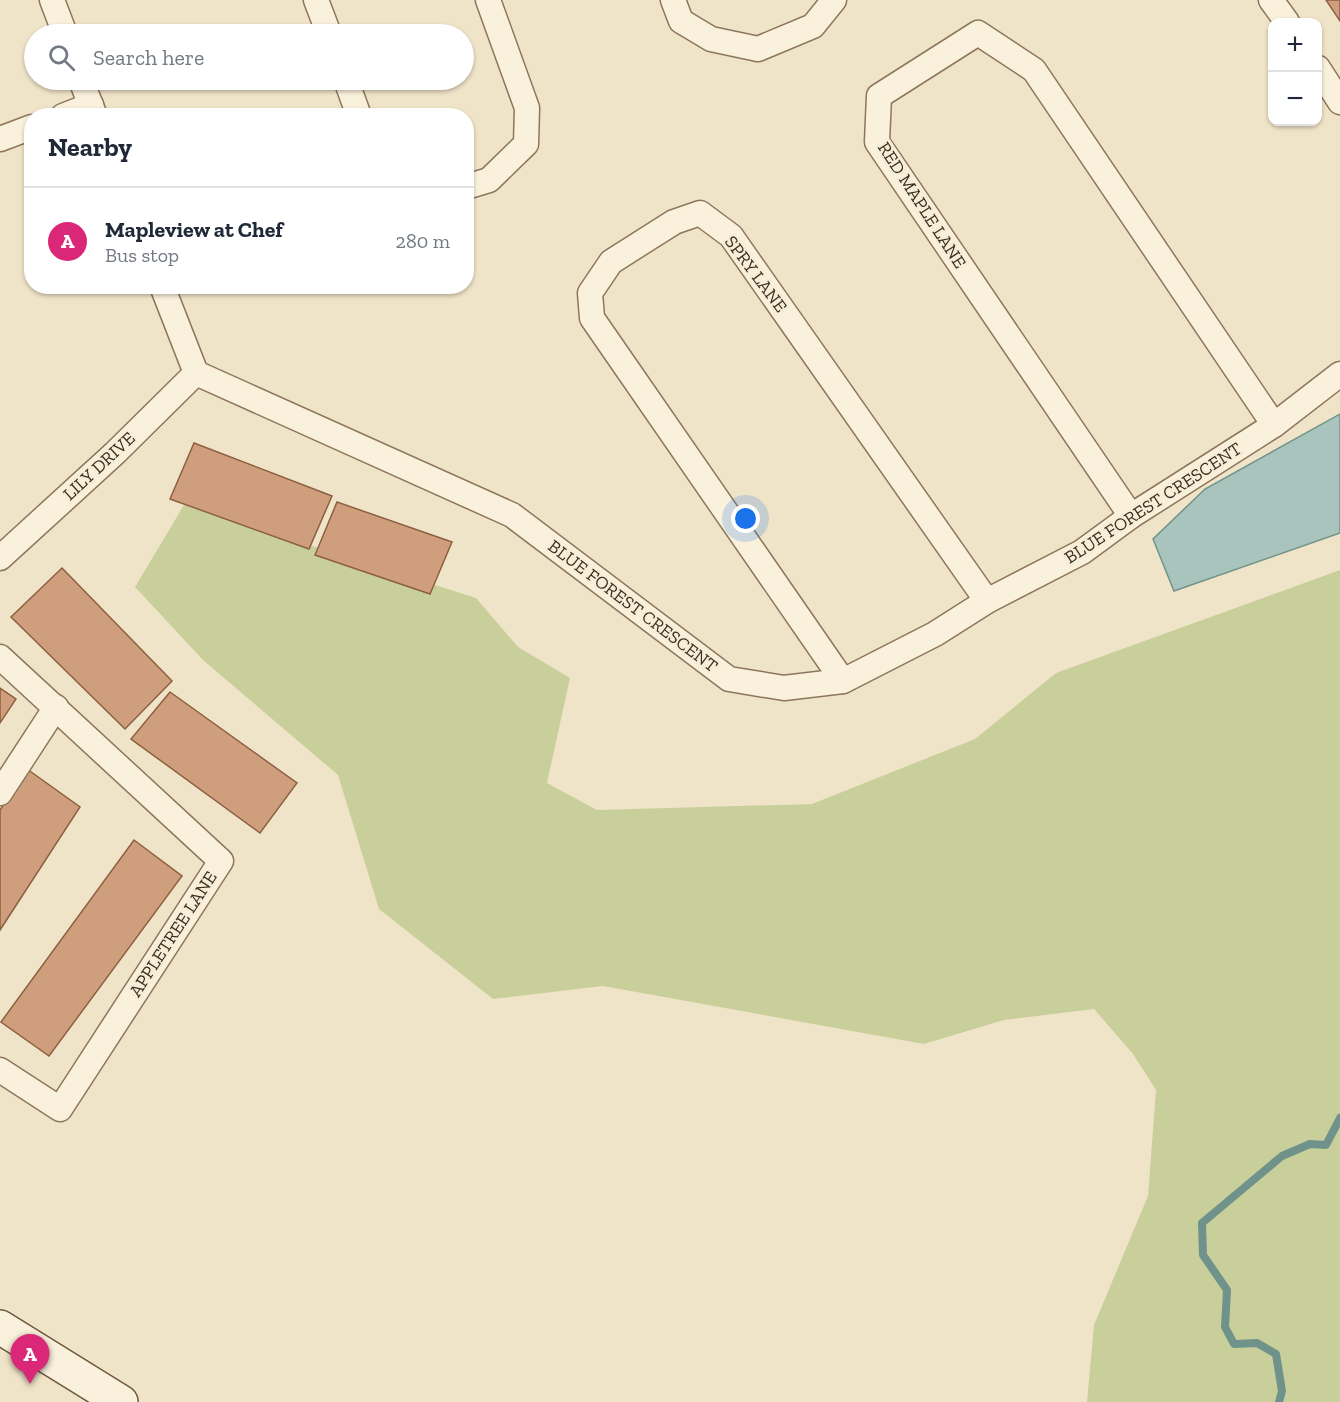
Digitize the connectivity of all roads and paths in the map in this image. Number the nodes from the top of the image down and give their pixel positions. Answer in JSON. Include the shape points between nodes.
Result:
{"nodes":[{"id":1,"x":52,"y":0,"type":"edge"},
{"id":2,"x":316,"y":0,"type":"edge"},
{"id":3,"x":488,"y":0,"type":"edge"},
{"id":4,"x":673,"y":0,"type":"edge"},
{"id":5,"x":834,"y":0,"type":"edge"},
{"id":6,"x":1271,"y":0,"type":"edge"},
{"id":7,"x":1284,"y":18,"type":"edge"},
{"id":8,"x":61,"y":24,"type":"edge"},
{"id":9,"x":325,"y":24,"type":"edge"},
{"id":10,"x":1320,"y":72,"type":"edge"},
{"id":11,"x":85,"y":90,"type":"edge"},
{"id":12,"x":350,"y":90,"type":"edge"},
{"id":13,"x":1340,"y":102,"type":"edge"},
{"id":14,"x":92,"y":108,"type":"edge"},
{"id":15,"x":356,"y":108,"type":"edge"},
{"id":16,"x":24,"y":130,"type":"edge"},
{"id":17,"x":0,"y":139,"type":"edge"},
{"id":18,"x":474,"y":185,"type":"edge"},
{"id":19,"x":165,"y":294,"type":"edge"},
{"id":20,"x":196,"y":373,"type":"junction"},
{"id":21,"x":1340,"y":374,"type":"edge"},
{"id":22,"x":1274,"y":425,"type":"junction"},
{"id":23,"x":1131,"y":516,"type":"junction"},
{"id":24,"x":0,"y":558,"type":"edge"},
{"id":25,"x":987,"y":601,"type":"junction"},
{"id":26,"x":0,"y":657,"type":"edge"},
{"id":27,"x":843,"y":681,"type":"junction"},
{"id":28,"x":56,"y":707,"type":"junction"},
{"id":29,"x":0,"y":793,"type":"edge"},
{"id":30,"x":0,"y":1070,"type":"edge"},
{"id":31,"x":0,"y":1327,"type":"edge"},
{"id":32,"x":121,"y":1402,"type":"edge"}],
"edges":[{"from":1,"to":8,"type":"street"},
{"from":2,"to":9,"type":"street"},
{"from":3,"to":18,"type":"street","via":[[527,108],[526,144],[489,180]]},
{"from":4,"to":5,"type":"street","via":[[681,21],[711,39],[758,49],[813,26]]},
{"from":6,"to":7,"type":"street"},
{"from":10,"to":13,"type":"street"},
{"from":11,"to":14,"type":"street"},
{"from":12,"to":15,"type":"street"},
{"from":16,"to":17,"type":"street"},
{"from":19,"to":20,"type":"street"},
{"from":20,"to":24,"type":"street","name":"LILY DRIVE"},
{"from":20,"to":27,"type":"street","name":"BLUE FOREST CRESCENT","via":[[512,515],[729,679],[784,688]]},
{"from":21,"to":22,"type":"street","name":"BLUE FOREST CRESCENT"},
{"from":22,"to":23,"type":"street","name":"BLUE FOREST CRESCENT"},
{"from":22,"to":23,"type":"street","name":"RED MAPLE LANE","via":[[1034,70],[978,33],[879,96],[877,142]]},
{"from":23,"to":25,"type":"street","name":"BLUE FOREST CRESCENT","via":[[1082,552]]},
{"from":25,"to":27,"type":"street","name":"BLUE FOREST CRESCENT","via":[[935,634]]},
{"from":25,"to":27,"type":"street","name":"SPRY LANE","via":[[731,236],[700,213],[674,222],[612,262],[591,293],[592,318]]},
{"from":26,"to":28,"type":"street","name":"APPLETREE LANE"},
{"from":28,"to":29,"type":"street"},
{"from":28,"to":30,"type":"street","name":"APPLETREE LANE","via":[[221,861],[60,1109]]},
{"from":31,"to":32,"type":"main road"}]}
